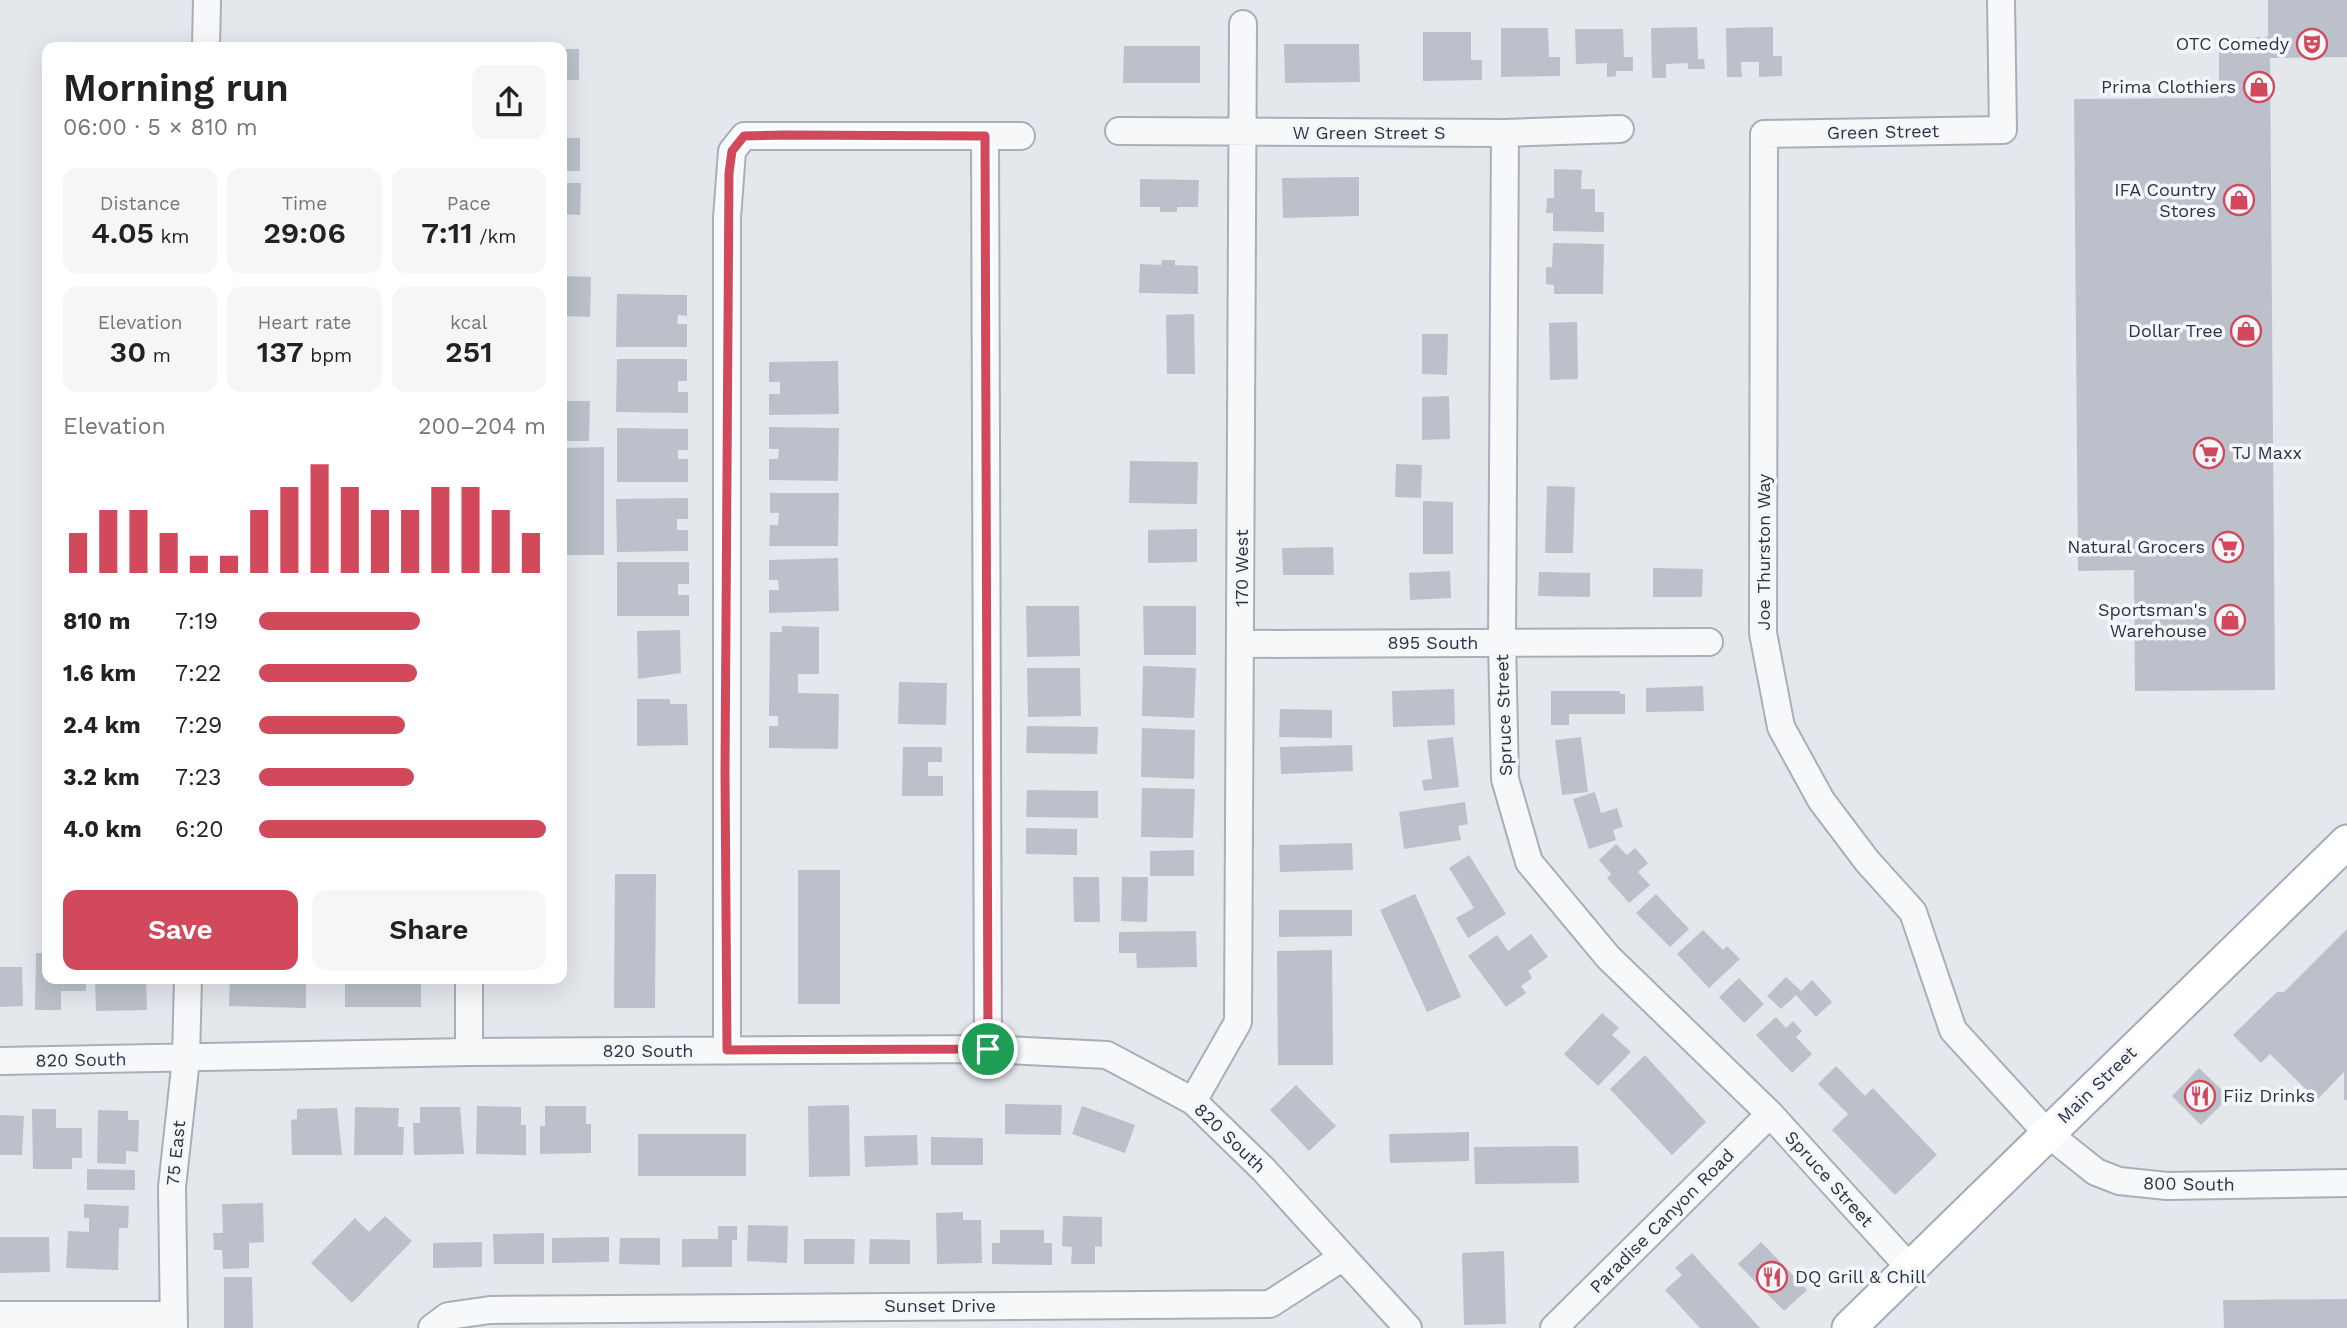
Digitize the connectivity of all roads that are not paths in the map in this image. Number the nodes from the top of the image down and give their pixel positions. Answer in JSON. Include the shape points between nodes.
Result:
{"nodes":[{"id":1,"x":207,"y":0,"type":"edge"},
{"id":2,"x":2001,"y":0,"type":"edge"},
{"id":3,"x":1243,"y":24,"type":"dead end"},
{"id":4,"x":206,"y":42,"type":"edge"},
{"id":5,"x":1619,"y":129,"type":"dead end"},
{"id":6,"x":1119,"y":131,"type":"dead end"},
{"id":7,"x":1242,"y":132,"type":"junction"},
{"id":8,"x":1505,"y":133,"type":"junction"},
{"id":9,"x":1764,"y":134,"type":"joint"},
{"id":10,"x":985,"y":136,"type":"junction"},
{"id":11,"x":1021,"y":136,"type":"dead end"},
{"id":12,"x":1502,"y":642,"type":"junction"},
{"id":13,"x":1709,"y":642,"type":"dead end"},
{"id":14,"x":1241,"y":644,"type":"junction"},
{"id":15,"x":2347,"y":842,"type":"edge"},
{"id":16,"x":188,"y":984,"type":"edge"},
{"id":17,"x":469,"y":984,"type":"edge"},
{"id":18,"x":988,"y":1049,"type":"junction"},
{"id":19,"x":727,"y":1050,"type":"junction"},
{"id":20,"x":469,"y":1052,"type":"junction"},
{"id":21,"x":186,"y":1059,"type":"junction"},
{"id":22,"x":0,"y":1061,"type":"edge"},
{"id":23,"x":1193,"y":1101,"type":"junction"},
{"id":24,"x":1770,"y":1114,"type":"junction"},
{"id":25,"x":2047,"y":1133,"type":"junction"},
{"id":26,"x":2347,"y":1183,"type":"edge"},
{"id":27,"x":1343,"y":1257,"type":"junction"},
{"id":28,"x":1910,"y":1268,"type":"junction"},
{"id":29,"x":0,"y":1315,"type":"edge"},
{"id":30,"x":174,"y":1322,"type":"edge"},
{"id":31,"x":432,"y":1328,"type":"edge"},
{"id":32,"x":1408,"y":1328,"type":"edge"},
{"id":33,"x":1554,"y":1328,"type":"edge"},
{"id":34,"x":1849,"y":1328,"type":"edge"}],
"edges":[{"from":1,"to":4,"type":"street"},
{"from":2,"to":9,"type":"street","name":"Green Street","via":[[2003,130]]},
{"from":3,"to":7,"type":"street","name":"170 West"},
{"from":5,"to":8,"type":"street","name":"W Green Street S"},
{"from":6,"to":7,"type":"street","name":"W Green Street S"},
{"from":7,"to":8,"type":"street","name":"W Green Street S"},
{"from":7,"to":14,"type":"street","name":"170 West"},
{"from":8,"to":12,"type":"street","name":"Spruce Street"},
{"from":9,"to":25,"type":"street","name":"Joe Thurston Way","via":[[1763,633],[1781,727],[1821,800],[1913,912],[1953,1030]]},
{"from":10,"to":11,"type":"street"},
{"from":10,"to":18,"type":"street"},
{"from":10,"to":19,"type":"street","via":[[744,136],[732,151],[727,246]]},
{"from":12,"to":13,"type":"street","name":"895 South"},
{"from":12,"to":14,"type":"street","name":"895 South"},
{"from":12,"to":24,"type":"street","name":"Spruce Street","via":[[1505,779],[1529,862],[1608,957]]},
{"from":14,"to":23,"type":"street","name":"170 West","via":[[1238,1022]]},
{"from":15,"to":25,"type":"main road","name":"Main Street"},
{"from":16,"to":21,"type":"street","name":"75 East"},
{"from":17,"to":20,"type":"street"},
{"from":18,"to":19,"type":"street","name":"820 South"},
{"from":18,"to":23,"type":"street","name":"820 South","via":[[1107,1055]]},
{"from":19,"to":20,"type":"street","name":"820 South"},
{"from":20,"to":21,"type":"street","name":"820 South"},
{"from":21,"to":22,"type":"street","name":"820 South"},
{"from":21,"to":30,"type":"street","name":"75 East","via":[[172,1187]]},
{"from":23,"to":27,"type":"street","name":"820 South"},
{"from":24,"to":28,"type":"street","name":"Spruce Street"},
{"from":24,"to":33,"type":"street","name":"Paradise Canyon Road"},
{"from":25,"to":26,"type":"street","name":"800 South","via":[[2096,1172],[2119,1181],[2167,1186]]},
{"from":25,"to":28,"type":"main road","name":"Main Street"},
{"from":27,"to":31,"type":"street","name":"Sunset Drive","via":[[1270,1304],[490,1310],[448,1316]]},
{"from":27,"to":32,"type":"street"},
{"from":28,"to":34,"type":"main road","name":"Main Street"},
{"from":29,"to":30,"type":"street"}]}
